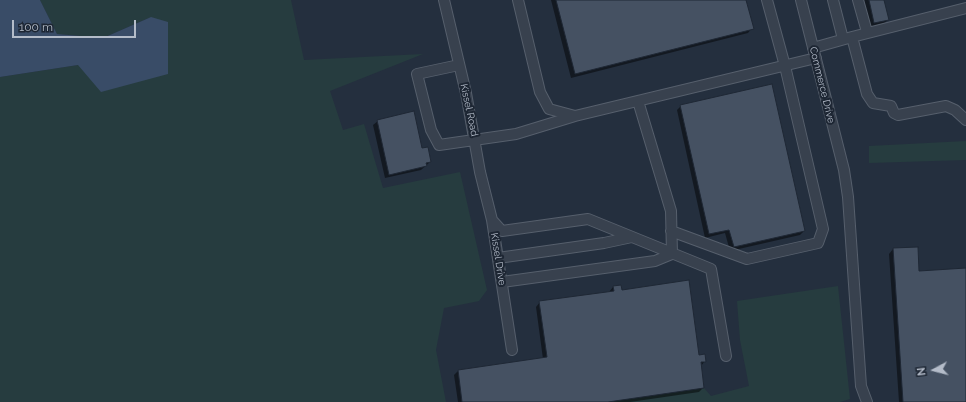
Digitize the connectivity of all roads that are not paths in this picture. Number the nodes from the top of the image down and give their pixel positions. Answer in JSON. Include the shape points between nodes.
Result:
{"nodes":[{"id":1,"x":444,"y":0,"type":"edge"},
{"id":2,"x":518,"y":0,"type":"edge"},
{"id":3,"x":767,"y":0,"type":"edge"},
{"id":4,"x":801,"y":0,"type":"edge"},
{"id":5,"x":832,"y":0,"type":"edge"},
{"id":6,"x":858,"y":0,"type":"edge"},
{"id":7,"x":966,"y":8,"type":"edge"},
{"id":8,"x":867,"y":32,"type":"junction"},
{"id":9,"x":847,"y":38,"type":"junction"},
{"id":10,"x":814,"y":53,"type":"junction"},
{"id":11,"x":459,"y":65,"type":"junction"},
{"id":12,"x":785,"y":66,"type":"junction"},
{"id":13,"x":638,"y":101,"type":"junction"},
{"id":14,"x":575,"y":116,"type":"junction"},
{"id":15,"x":966,"y":120,"type":"edge"},
{"id":16,"x":475,"y":141,"type":"junction"},
{"id":17,"x":492,"y":220,"type":"junction"},
{"id":18,"x":671,"y":231,"type":"junction"},
{"id":19,"x":632,"y":237,"type":"junction"},
{"id":20,"x":672,"y":254,"type":"junction"},
{"id":21,"x":498,"y":258,"type":"junction"},
{"id":22,"x":502,"y":282,"type":"junction"},
{"id":23,"x":512,"y":350,"type":"dead end"},
{"id":24,"x":726,"y":356,"type":"dead end"},
{"id":25,"x":867,"y":402,"type":"edge"}],
"edges":[{"from":1,"to":11,"type":"street","name":"Kissel Road"},
{"from":2,"to":14,"type":"street","via":[[540,92],[549,109]]},
{"from":3,"to":12,"type":"street"},
{"from":4,"to":10,"type":"street","name":"Commerce Drive"},
{"from":5,"to":9,"type":"street"},
{"from":6,"to":8,"type":"street"},
{"from":7,"to":8,"type":"street"},
{"from":8,"to":9,"type":"street"},
{"from":9,"to":10,"type":"street"},
{"from":9,"to":15,"type":"street","via":[[867,94],[873,103],[890,106],[898,116],[946,106]]},
{"from":10,"to":12,"type":"street"},
{"from":10,"to":25,"type":"street","name":"Commerce Drive","via":[[844,170],[861,386]]},
{"from":11,"to":16,"type":"street","name":"Kissel Road"},
{"from":11,"to":16,"type":"street","via":[[417,74],[431,130],[439,145]]},
{"from":12,"to":13,"type":"street"},
{"from":12,"to":18,"type":"street","via":[[823,229],[818,243],[747,259]]},
{"from":13,"to":14,"type":"street"},
{"from":13,"to":18,"type":"street","via":[[670,211]]},
{"from":14,"to":16,"type":"street","via":[[523,132]]},
{"from":16,"to":17,"type":"street","name":"Kissel Road"},
{"from":17,"to":19,"type":"street","via":[[502,231],[588,219]]},
{"from":17,"to":21,"type":"street","name":"Kissel Drive"},
{"from":18,"to":20,"type":"street"},
{"from":19,"to":20,"type":"street"},
{"from":19,"to":21,"type":"street"},
{"from":20,"to":22,"type":"street","via":[[655,261]]},
{"from":20,"to":24,"type":"street","via":[[711,270]]},
{"from":21,"to":22,"type":"street","name":"Kissel Drive"},
{"from":22,"to":23,"type":"street","name":"Kissel Drive"}]}
